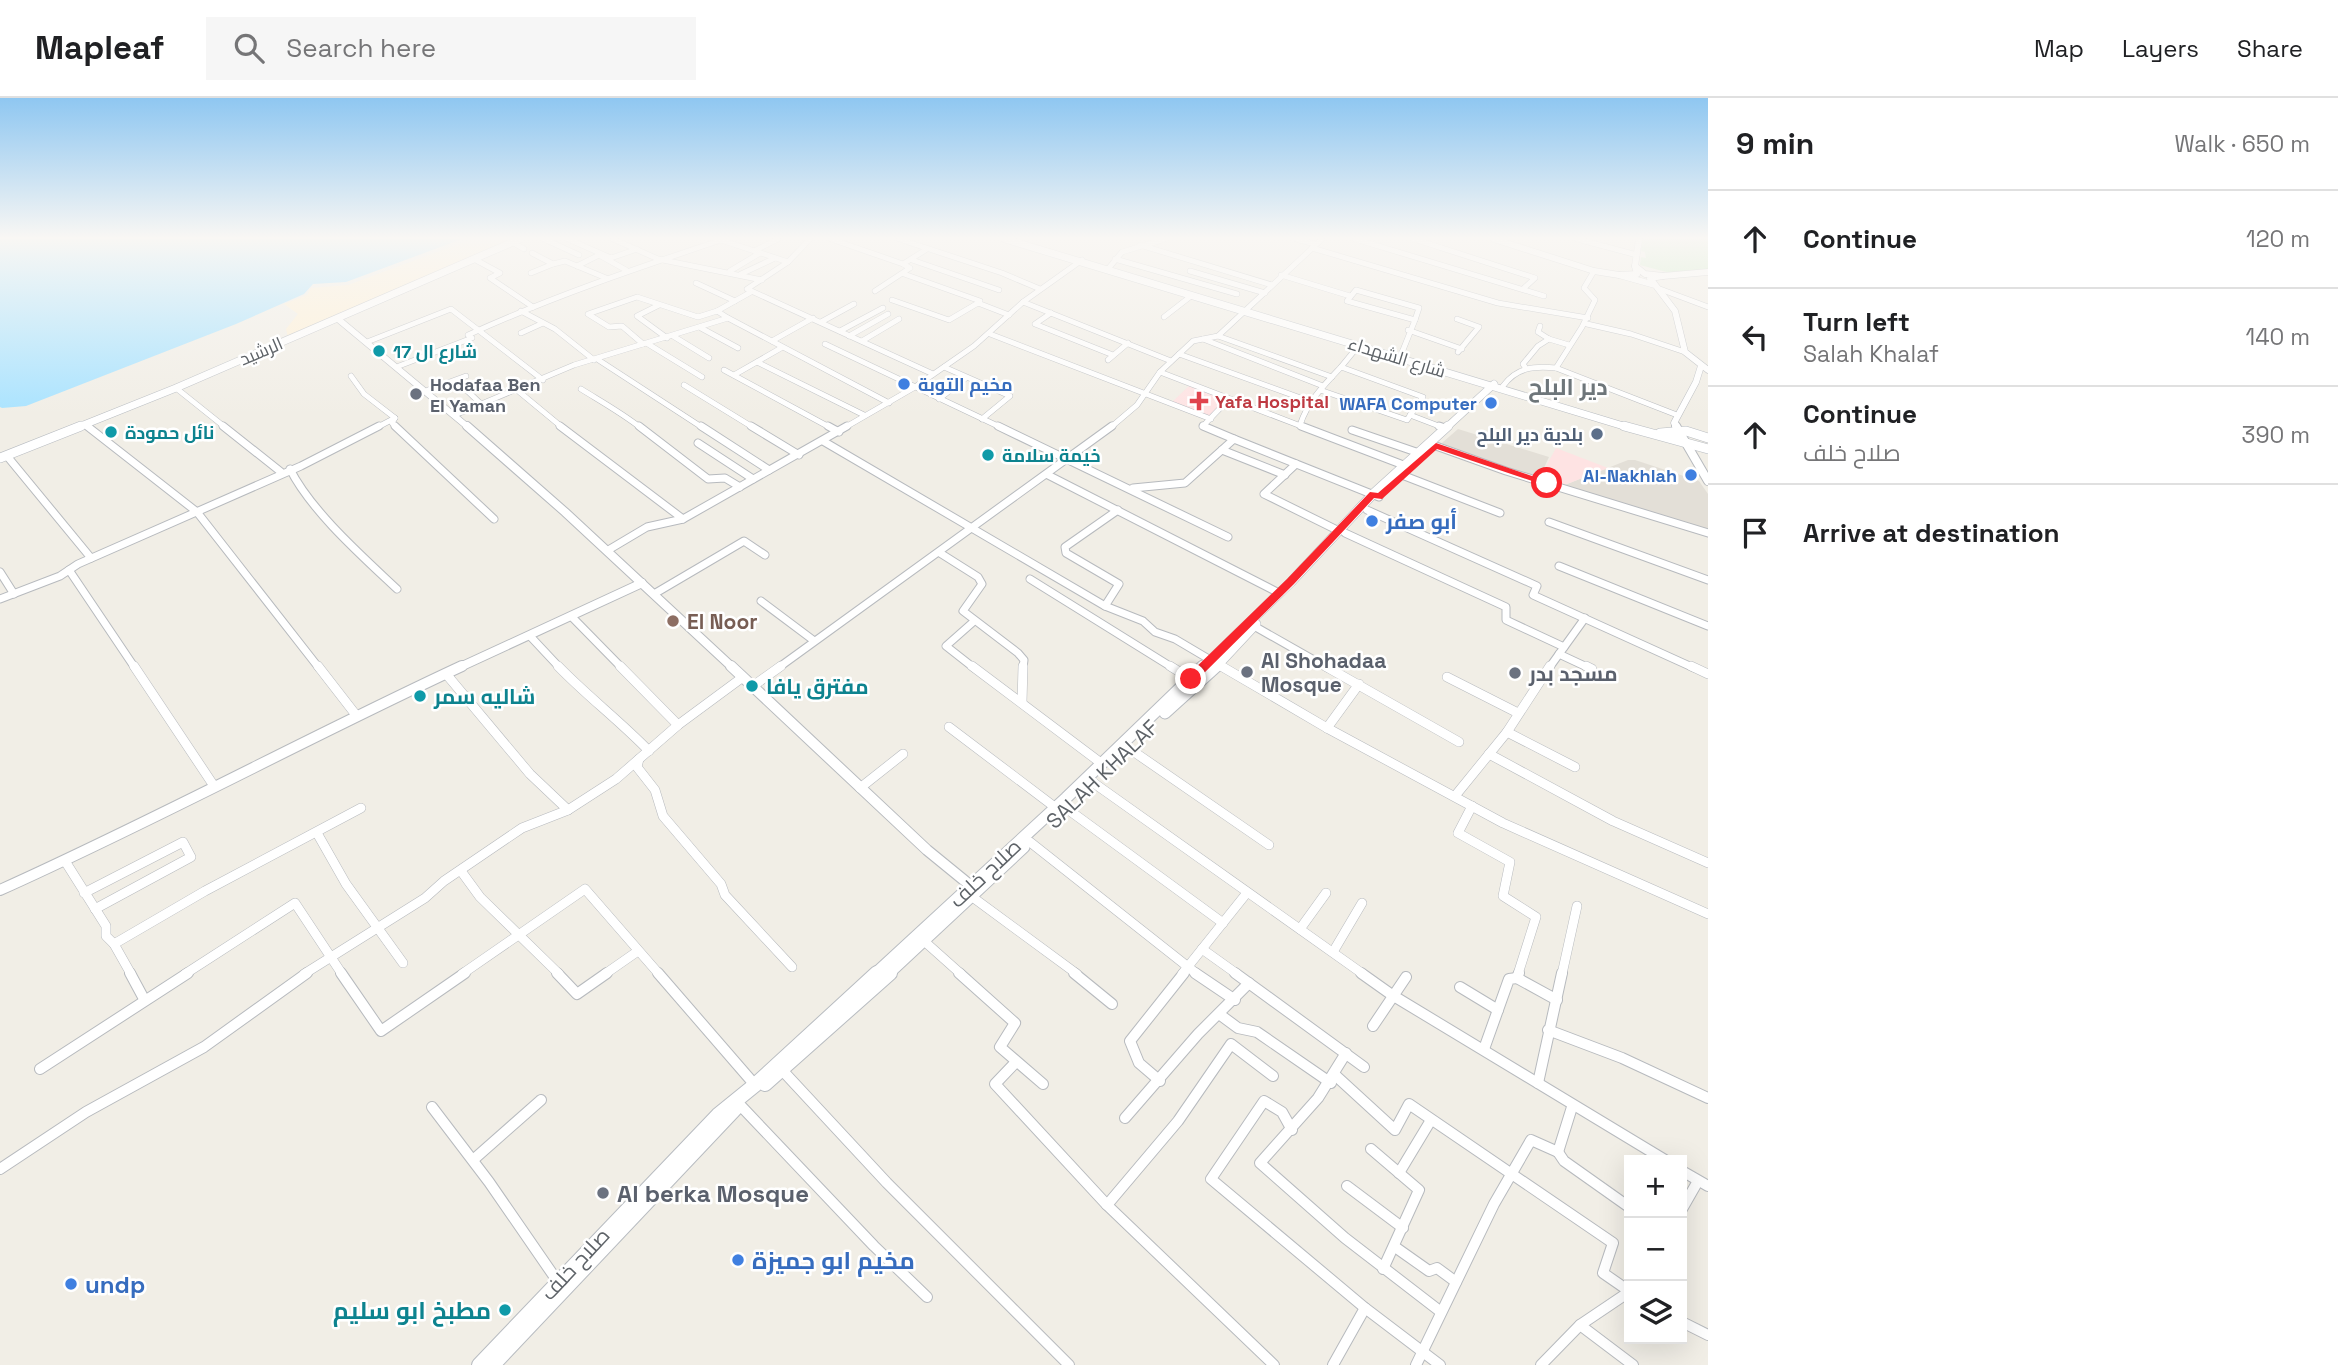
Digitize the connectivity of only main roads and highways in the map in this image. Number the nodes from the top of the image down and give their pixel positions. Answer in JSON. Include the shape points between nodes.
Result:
{"nodes":[{"id":1,"x":385,"y":298,"type":"edge"},
{"id":2,"x":1199,"y":298,"type":"edge"},
{"id":3,"x":1204,"y":298,"type":"edge"},
{"id":4,"x":1247,"y":311,"type":"junction"},
{"id":5,"x":1497,"y":386,"type":"junction"},
{"id":6,"x":1708,"y":438,"type":"edge"},
{"id":7,"x":1708,"y":449,"type":"edge"},
{"id":8,"x":4,"y":457,"type":"edge"},
{"id":9,"x":1404,"y":471,"type":"junction"},
{"id":10,"x":1376,"y":495,"type":"junction"},
{"id":11,"x":1342,"y":532,"type":"junction"},
{"id":12,"x":1213,"y":663,"type":"junction"},
{"id":13,"x":1061,"y":808,"type":"junction"},
{"id":14,"x":973,"y":891,"type":"junction"},
{"id":15,"x":479,"y":1365,"type":"edge"},
{"id":16,"x":493,"y":1365,"type":"edge"}],
"edges":[{"from":1,"to":8,"type":"main road","name":"الرشيد"},
{"from":2,"to":4,"type":"main road","name":"شارع الشهداء"},
{"from":3,"to":4,"type":"main road","name":"شارع الشهداء"},
{"from":4,"to":5,"type":"main road","name":"شارع الشهداء"},
{"from":4,"to":5,"type":"main road","name":"شارع الشهداء"},
{"from":5,"to":6,"type":"main road","name":"شارع الشهداء","via":[[1658,433],[1679,430]]},
{"from":5,"to":7,"type":"main road","name":"شارع الشهداء"},
{"from":5,"to":9,"type":"main road","name":"SALAH KHALAF"},
{"from":5,"to":9,"type":"main road","via":[[1445,428]]},
{"from":9,"to":10,"type":"main road","name":"SALAH KHALAF"},
{"from":10,"to":11,"type":"main road","name":"صلاح خلف"},
{"from":10,"to":11,"type":"main road","name":"SALAH KHALAF","via":[[1367,510]]},
{"from":11,"to":12,"type":"main road","name":"صلاح خلف"},
{"from":11,"to":12,"type":"main road","name":"SALAH KHALAF"},
{"from":12,"to":13,"type":"main road","name":"SALAH KHALAF"},
{"from":12,"to":13,"type":"main road","name":"صلاح خلف","via":[[1101,763]]},
{"from":13,"to":14,"type":"main road","name":"صلاح خلف"},
{"from":13,"to":14,"type":"main road","name":"SALAH KHALAF"},
{"from":14,"to":15,"type":"main road","name":"صلاح خلف","via":[[718,1115]]},
{"from":14,"to":16,"type":"main road","name":"SALAH KHALAF","via":[[699,1144]]}]}
